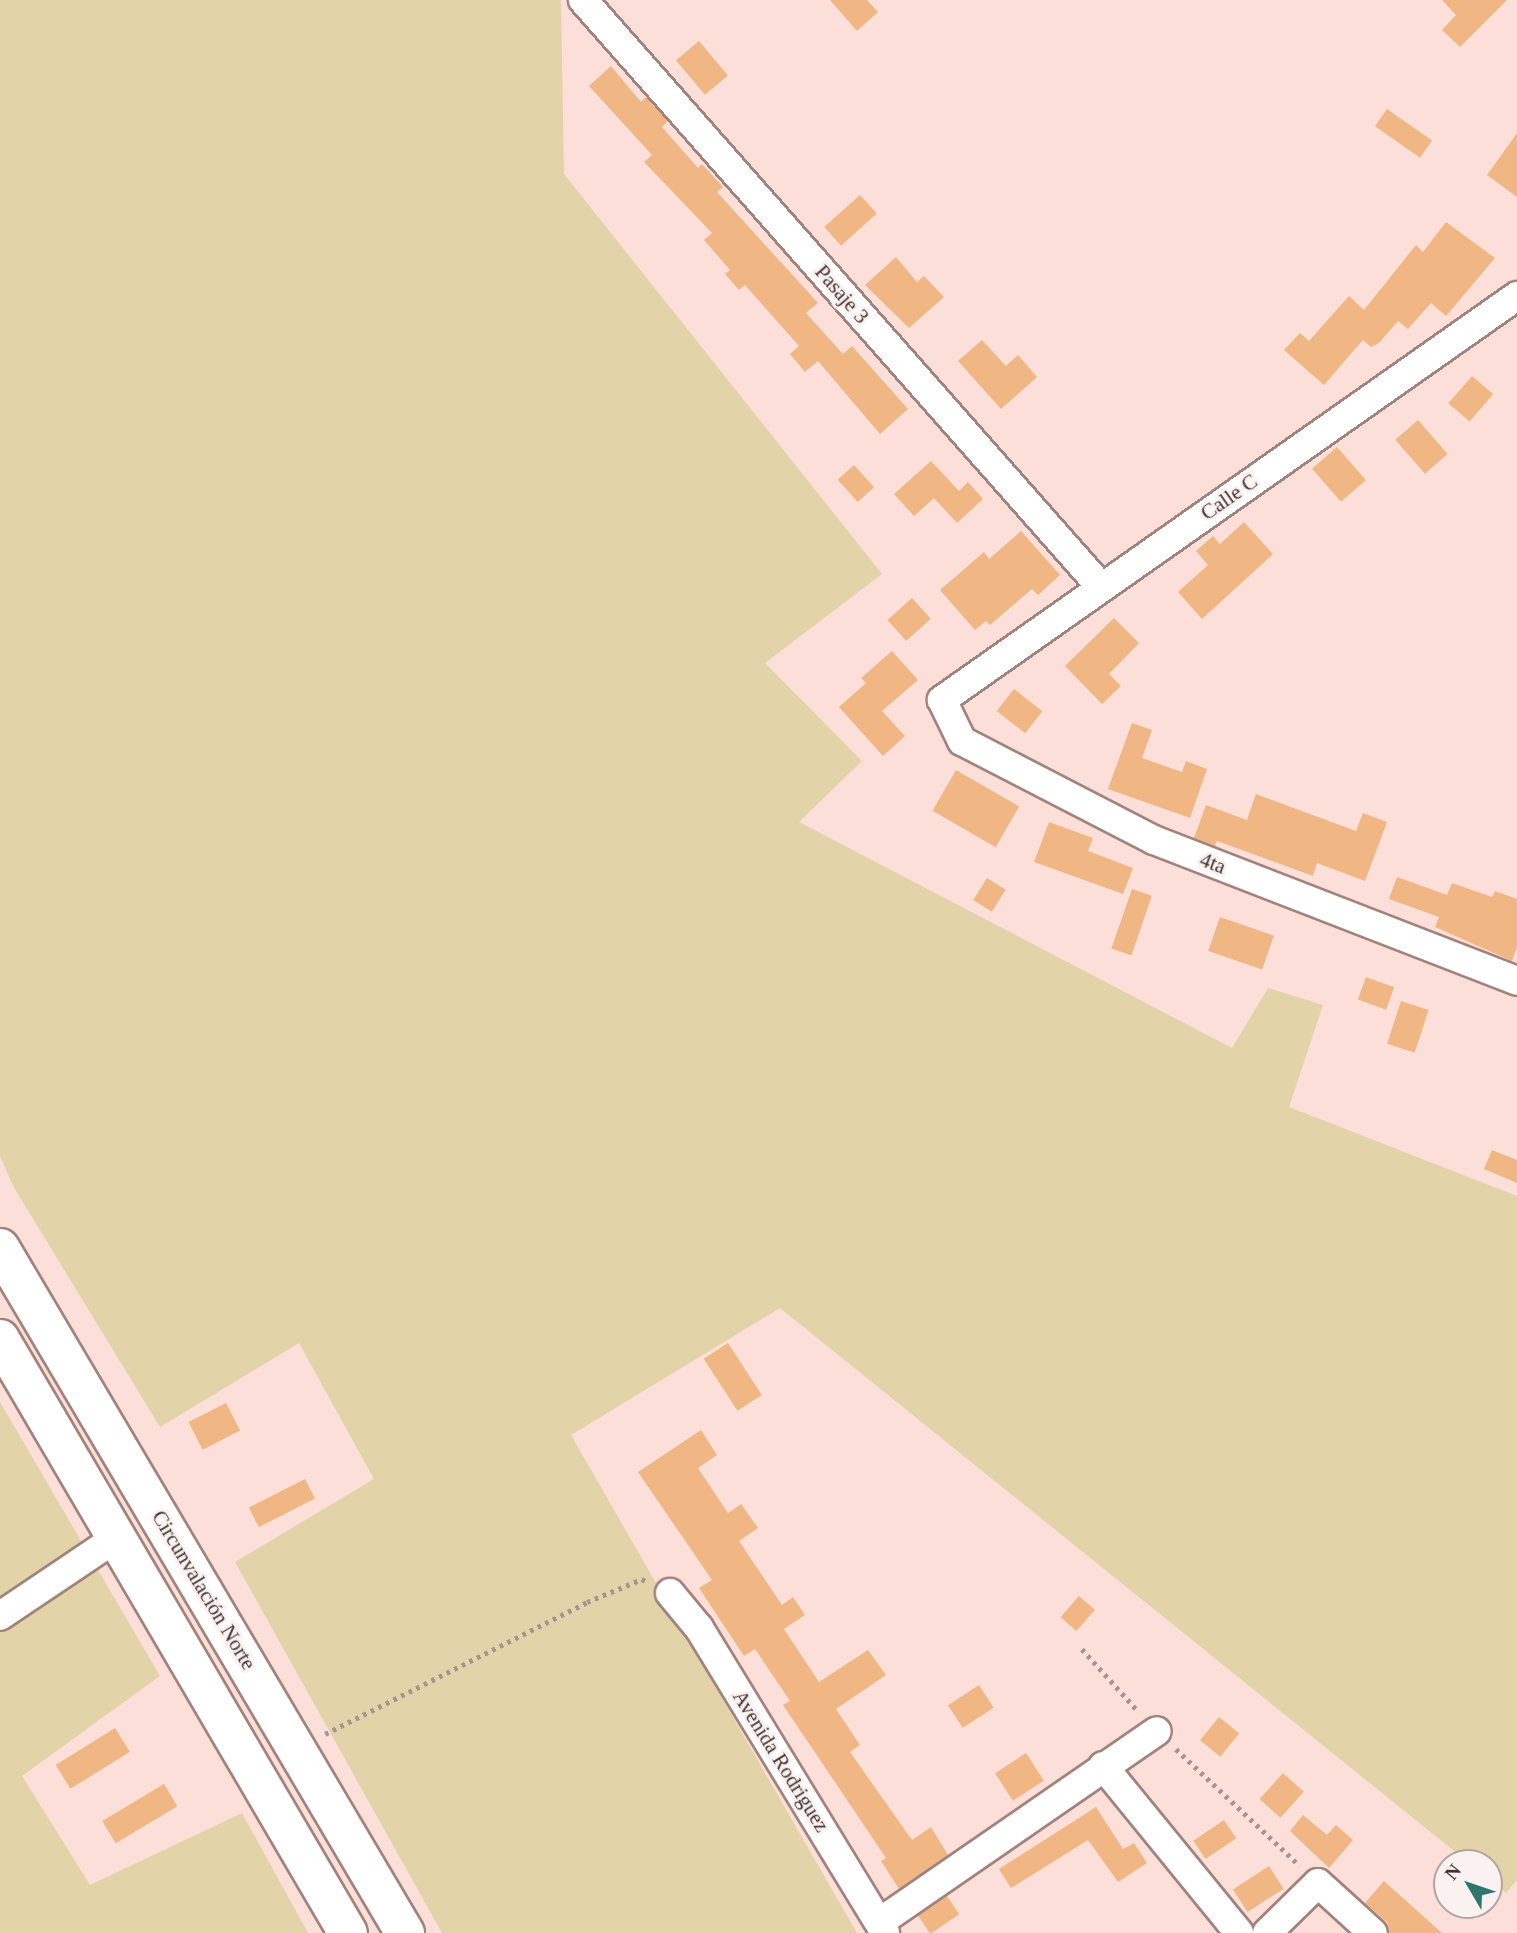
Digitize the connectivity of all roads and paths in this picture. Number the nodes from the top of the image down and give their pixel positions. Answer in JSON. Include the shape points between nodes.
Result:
{"nodes":[{"id":1,"x":583,"y":0,"type":"edge"},
{"id":2,"x":1517,"y":296,"type":"edge"},
{"id":3,"x":1101,"y":587,"type":"junction"},
{"id":4,"x":942,"y":700,"type":"joint"},
{"id":5,"x":1517,"y":981,"type":"edge"},
{"id":6,"x":0,"y":1248,"type":"edge"},
{"id":7,"x":0,"y":1339,"type":"edge"},
{"id":8,"x":116,"y":1538,"type":"junction"},
{"id":9,"x":670,"y":1593,"type":"joint"},
{"id":10,"x":0,"y":1616,"type":"edge"},
{"id":11,"x":1082,"y":1649,"type":"dead end"},
{"id":12,"x":1157,"y":1731,"type":"junction"},
{"id":13,"x":299,"y":1748,"type":"junction"},
{"id":14,"x":1103,"y":1766,"type":"junction"},
{"id":15,"x":1318,"y":1883,"type":"junction"},
{"id":16,"x":883,"y":1928,"type":"edge"},
{"id":17,"x":348,"y":1933,"type":"edge"},
{"id":18,"x":405,"y":1933,"type":"edge"},
{"id":19,"x":1239,"y":1933,"type":"edge"},
{"id":20,"x":1267,"y":1933,"type":"edge"},
{"id":21,"x":1373,"y":1933,"type":"edge"}],
"edges":[{"from":1,"to":3,"type":"street","name":"Pasaje 3"},
{"from":2,"to":3,"type":"street","name":"Calle C"},
{"from":3,"to":4,"type":"street","name":"Calle C"},
{"from":4,"to":5,"type":"street","name":"4ta","via":[[962,741],[1154,840]]},
{"from":6,"to":13,"type":"highway","name":"Circunvalación Norte"},
{"from":7,"to":8,"type":"highway"},
{"from":8,"to":10,"type":"street"},
{"from":8,"to":17,"type":"highway"},
{"from":9,"to":13,"type":"path","via":[[642,1579],[587,1602]]},
{"from":9,"to":16,"type":"street","name":"Avenida Rodriguez","via":[[699,1628]]},
{"from":11,"to":12,"type":"path"},
{"from":12,"to":14,"type":"street"},
{"from":12,"to":15,"type":"path"},
{"from":13,"to":18,"type":"highway","name":"Circunvalación Norte"},
{"from":14,"to":16,"type":"street"},
{"from":14,"to":19,"type":"street"},
{"from":15,"to":20,"type":"street"},
{"from":15,"to":21,"type":"street"}]}
